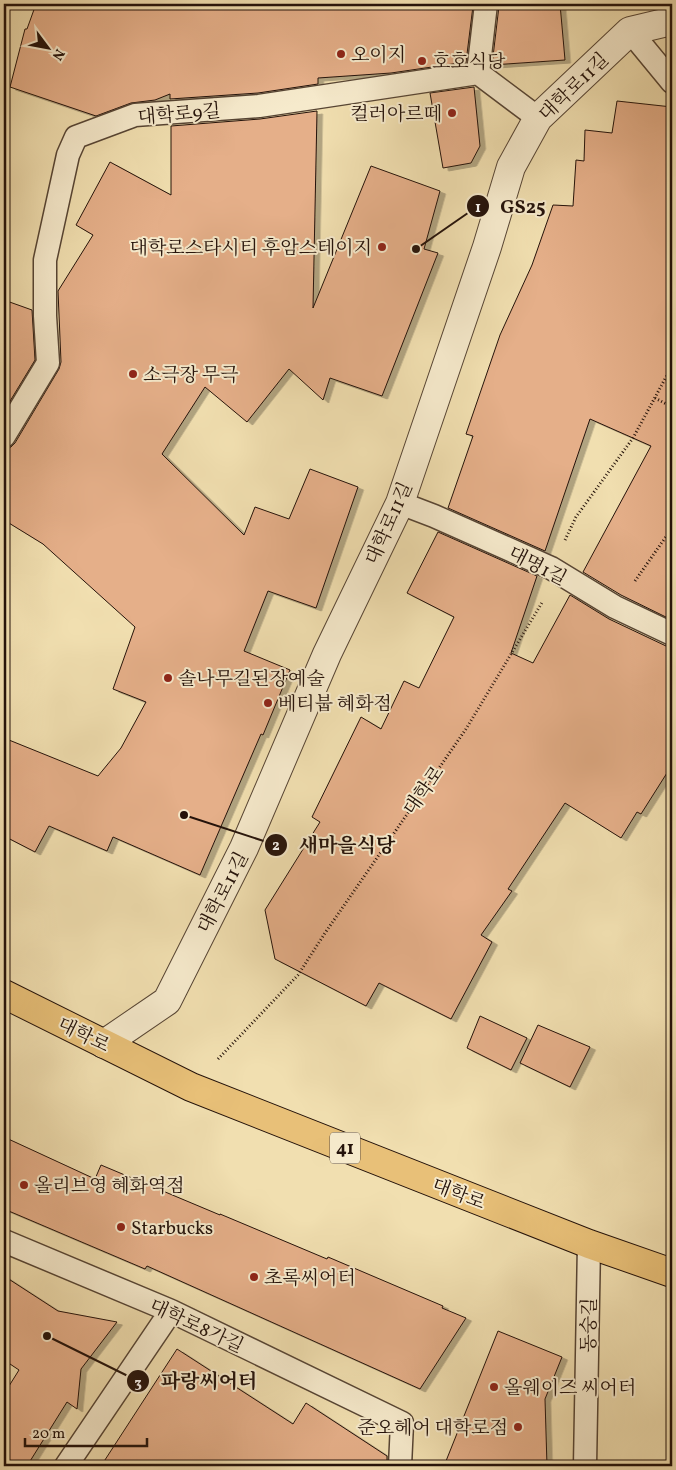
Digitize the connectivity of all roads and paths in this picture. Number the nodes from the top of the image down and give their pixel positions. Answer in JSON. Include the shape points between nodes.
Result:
{"nodes":[{"id":1,"x":486,"y":4,"type":"edge"},
{"id":2,"x":672,"y":21,"type":"edge"},
{"id":3,"x":630,"y":31,"type":"junction"},
{"id":4,"x":478,"y":73,"type":"junction"},
{"id":5,"x":672,"y":82,"type":"edge"},
{"id":6,"x":538,"y":118,"type":"junction"},
{"id":7,"x":672,"y":366,"type":"edge"},
{"id":8,"x":655,"y":398,"type":"junction"},
{"id":9,"x":672,"y":406,"type":"edge"},
{"id":10,"x":4,"y":436,"type":"edge"},
{"id":11,"x":400,"y":503,"type":"junction"},
{"id":12,"x":672,"y":528,"type":"edge"},
{"id":13,"x":667,"y":536,"type":"junction"},
{"id":14,"x":672,"y":539,"type":"edge"},
{"id":15,"x":551,"y":568,"type":"junction"},
{"id":16,"x":615,"y":607,"type":"junction"},
{"id":17,"x":672,"y":634,"type":"edge"},
{"id":18,"x":4,"y":994,"type":"edge"},
{"id":19,"x":104,"y":1044,"type":"junction"},
{"id":20,"x":191,"y":1087,"type":"junction"},
{"id":21,"x":4,"y":1241,"type":"edge"},
{"id":22,"x":589,"y":1244,"type":"junction"},
{"id":23,"x":672,"y":1273,"type":"edge"},
{"id":24,"x":171,"y":1311,"type":"junction"},
{"id":25,"x":66,"y":1466,"type":"edge"},
{"id":26,"x":400,"y":1466,"type":"edge"},
{"id":27,"x":585,"y":1466,"type":"edge"}],
"edges":[{"from":1,"to":4,"type":"lane"},
{"from":2,"to":3,"type":"street"},
{"from":3,"to":5,"type":"lane"},
{"from":3,"to":6,"type":"street","name":"대학로11길"},
{"from":4,"to":6,"type":"lane"},
{"from":4,"to":10,"type":"lane","name":"대학로9길","via":[[259,106],[135,115],[76,137],[68,155],[45,260],[48,363]]},
{"from":6,"to":11,"type":"street","name":"대학로11길","via":[[510,166],[488,247]]},
{"from":7,"to":8,"type":"path"},
{"from":8,"to":9,"type":"path"},
{"from":8,"to":15,"type":"path","via":[[633,438],[576,517]]},
{"from":11,"to":15,"type":"lane","name":"대명1길"},
{"from":11,"to":19,"type":"street","name":"대학로11길","via":[[326,654],[244,848],[167,1001]]},
{"from":12,"to":13,"type":"path"},
{"from":13,"to":14,"type":"path"},
{"from":13,"to":16,"type":"path"},
{"from":15,"to":16,"type":"lane","name":"대명1길"},
{"from":15,"to":20,"type":"path","name":"대학로","via":[[548,593],[466,729],[298,976]]},
{"from":16,"to":17,"type":"lane","name":"대명1길"},
{"from":18,"to":19,"type":"main road","name":"대학로","number":"41"},
{"from":19,"to":20,"type":"main road","name":"대학로","number":"41"},
{"from":20,"to":22,"type":"main road","name":"대학로","number":"41"},
{"from":21,"to":24,"type":"lane","name":"대학로8가길"},
{"from":22,"to":23,"type":"main road","name":"대학로","number":"41"},
{"from":22,"to":27,"type":"lane","name":"동숭길"},
{"from":24,"to":25,"type":"lane"},
{"from":24,"to":26,"type":"lane","name":"대학로8가길","via":[[402,1423]]}]}
